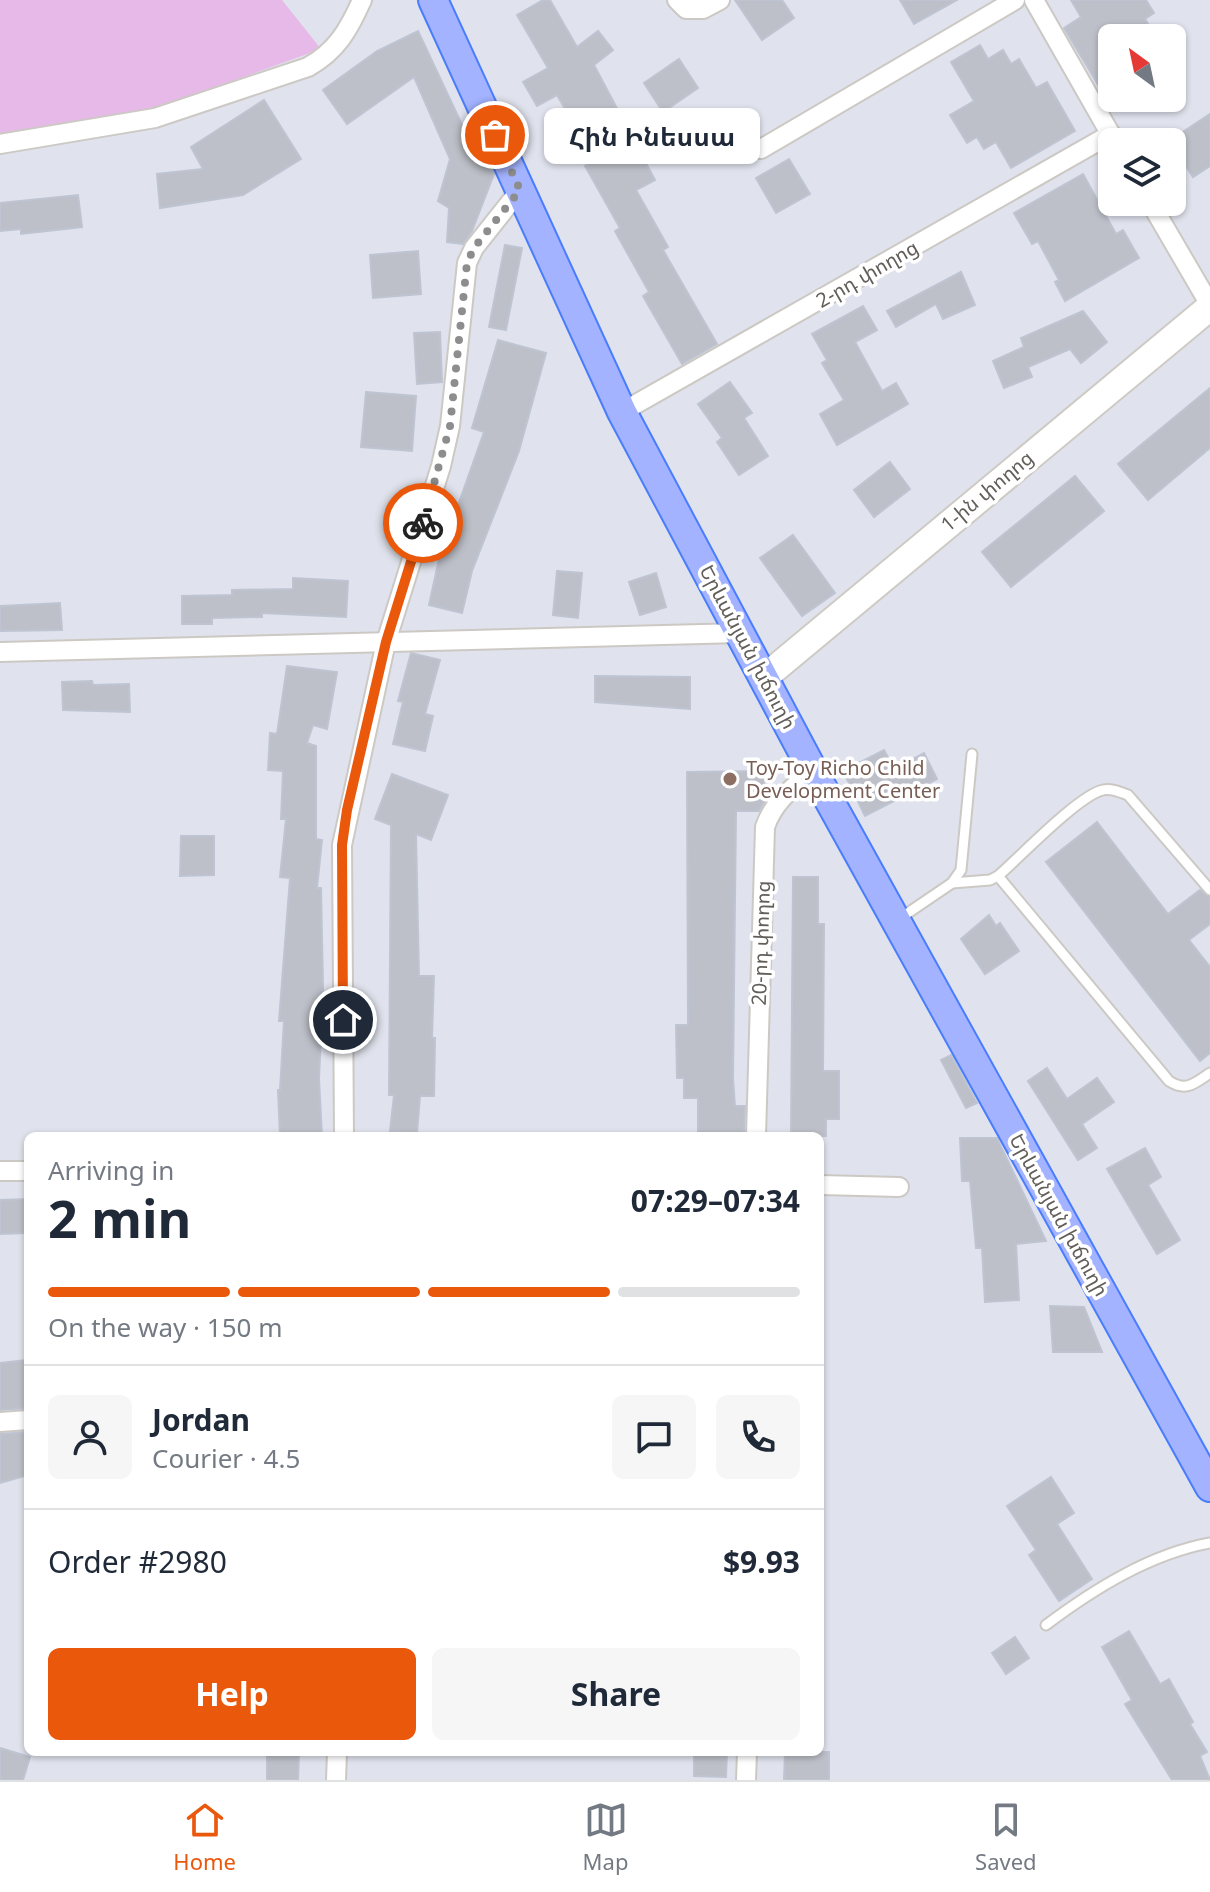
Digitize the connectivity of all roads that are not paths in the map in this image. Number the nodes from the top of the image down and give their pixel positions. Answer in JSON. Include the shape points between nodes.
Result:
{"nodes":[{"id":1,"x":362,"y":0,"type":"edge"},
{"id":2,"x":433,"y":0,"type":"edge"},
{"id":3,"x":677,"y":0,"type":"edge"},
{"id":4,"x":720,"y":0,"type":"edge"},
{"id":5,"x":1015,"y":0,"type":"edge"},
{"id":6,"x":1034,"y":0,"type":"edge"},
{"id":7,"x":1107,"y":128,"type":"edge"},
{"id":8,"x":0,"y":144,"type":"edge"},
{"id":9,"x":1098,"y":146,"type":"edge"},
{"id":10,"x":761,"y":149,"type":"dead end"},
{"id":11,"x":520,"y":190,"type":"junction"},
{"id":12,"x":1158,"y":216,"type":"edge"},
{"id":13,"x":1210,"y":306,"type":"edge"},
{"id":14,"x":622,"y":412,"type":"junction"},
{"id":15,"x":741,"y":633,"type":"junction"},
{"id":16,"x":386,"y":642,"type":"junction"},
{"id":17,"x":0,"y":652,"type":"edge"},
{"id":18,"x":765,"y":677,"type":"junction"},
{"id":19,"x":972,"y":754,"type":"dead end"},
{"id":20,"x":813,"y":771,"type":"junction"},
{"id":21,"x":998,"y":876,"type":"junction"},
{"id":22,"x":952,"y":883,"type":"junction"},
{"id":23,"x":1210,"y":890,"type":"edge"},
{"id":24,"x":897,"y":921,"type":"junction"},
{"id":25,"x":1210,"y":1073,"type":"edge"},
{"id":26,"x":344,"y":1132,"type":"edge"},
{"id":27,"x":756,"y":1132,"type":"edge"},
{"id":28,"x":0,"y":1171,"type":"edge"},
{"id":29,"x":24,"y":1171,"type":"edge"},
{"id":30,"x":824,"y":1185,"type":"edge"},
{"id":31,"x":899,"y":1187,"type":"dead end"},
{"id":32,"x":24,"y":1420,"type":"edge"},
{"id":33,"x":0,"y":1422,"type":"edge"},
{"id":34,"x":1210,"y":1487,"type":"edge"},
{"id":35,"x":1210,"y":1543,"type":"edge"},
{"id":36,"x":1046,"y":1625,"type":"dead end"},
{"id":37,"x":337,"y":1756,"type":"edge"},
{"id":38,"x":747,"y":1756,"type":"edge"},
{"id":39,"x":336,"y":1780,"type":"edge"},
{"id":40,"x":746,"y":1780,"type":"edge"}],
"edges":[{"from":1,"to":8,"type":"street","via":[[329,55],[308,67],[155,118]]},
{"from":2,"to":11,"type":"main road","name":"Երևանյան խճուղի"},
{"from":3,"to":4,"type":"street","via":[[686,9],[703,9]]},
{"from":5,"to":10,"type":"street"},
{"from":6,"to":7,"type":"street","name":"2-րդ փողոց"},
{"from":9,"to":14,"type":"street","name":"2-րդ փողոց"},
{"from":11,"to":14,"type":"main road","name":"Երևանյան խճուղի"},
{"from":11,"to":16,"type":"street","via":[[467,263],[450,426]]},
{"from":12,"to":13,"type":"street"},
{"from":13,"to":18,"type":"main road","name":"1-ին փողոց"},
{"from":14,"to":15,"type":"main road","name":"Երևանյան խճուղի"},
{"from":15,"to":16,"type":"street"},
{"from":15,"to":18,"type":"main road","name":"Երևանյան խճուղի"},
{"from":16,"to":17,"type":"street"},
{"from":16,"to":26,"type":"street","via":[[342,845]]},
{"from":18,"to":20,"type":"main road","name":"Երևանյան խճուղի"},
{"from":19,"to":22,"type":"lane","via":[[961,870]]},
{"from":20,"to":24,"type":"main road","name":"Երևանյան խճուղի"},
{"from":20,"to":27,"type":"street","name":"20-րդ փողոց","via":[[782,796],[765,827]]},
{"from":21,"to":22,"type":"lane"},
{"from":21,"to":23,"type":"lane","via":[[1082,800],[1112,790],[1128,795]]},
{"from":21,"to":25,"type":"lane","via":[[1169,1081],[1179,1088],[1191,1087]]},
{"from":22,"to":24,"type":"lane"},
{"from":24,"to":34,"type":"main road","name":"Երևանյան խճուղի"},
{"from":28,"to":29,"type":"street"},
{"from":30,"to":31,"type":"street"},
{"from":32,"to":33,"type":"street"},
{"from":35,"to":36,"type":"lane","via":[[1089,1593]]},
{"from":37,"to":39,"type":"street"},
{"from":38,"to":40,"type":"street"}]}
